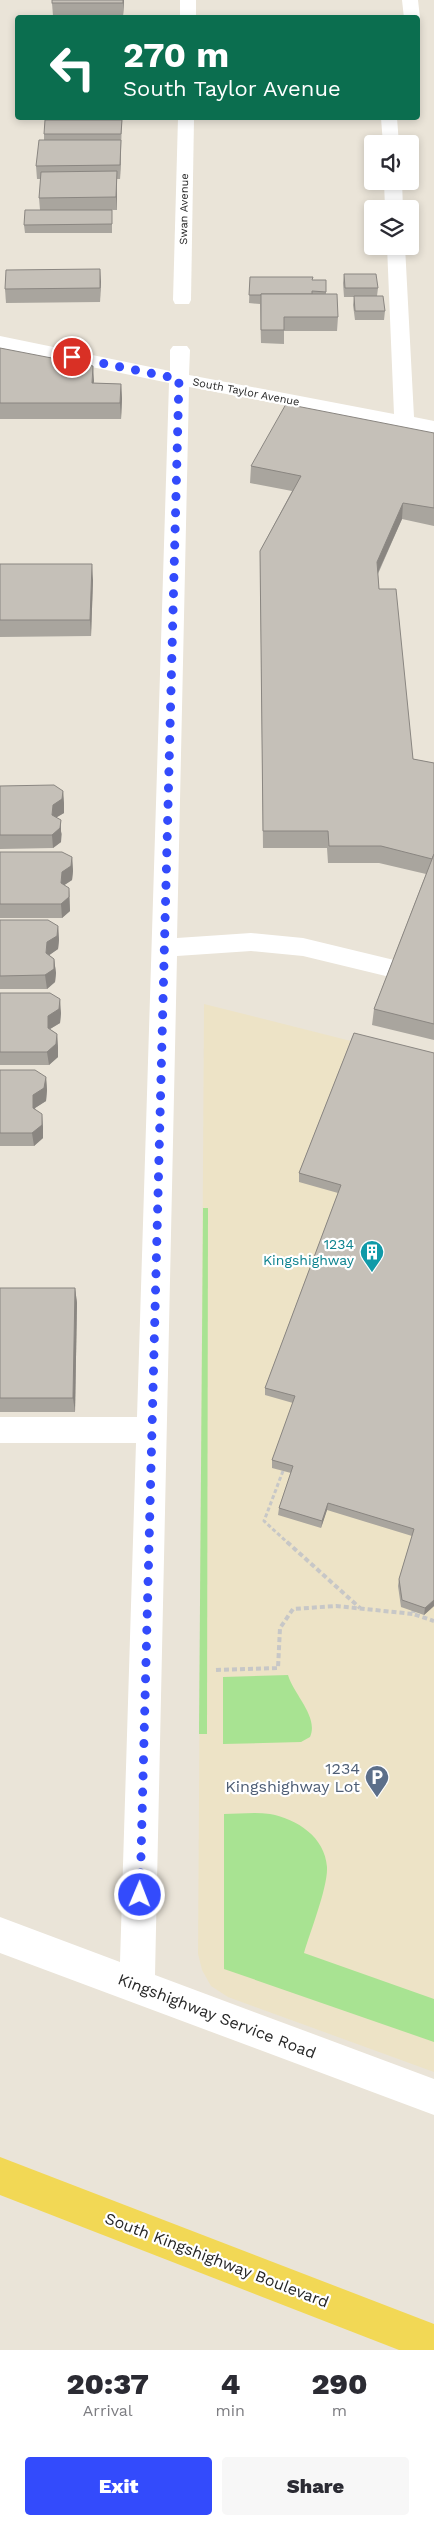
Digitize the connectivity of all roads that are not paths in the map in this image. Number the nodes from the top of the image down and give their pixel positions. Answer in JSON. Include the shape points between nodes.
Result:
{"nodes":[{"id":1,"x":188,"y":0,"type":"edge"},
{"id":2,"x":410,"y":0,"type":"edge"},
{"id":3,"x":188,"y":15,"type":"edge"},
{"id":4,"x":412,"y":15,"type":"edge"},
{"id":5,"x":186,"y":120,"type":"edge"},
{"id":6,"x":390,"y":120,"type":"edge"},
{"id":7,"x":391,"y":135,"type":"edge"},
{"id":8,"x":396,"y":255,"type":"edge"},
{"id":9,"x":182,"y":300,"type":"dead end"},
{"id":10,"x":0,"y":342,"type":"edge"},
{"id":11,"x":180,"y":350,"type":"dead end"},
{"id":12,"x":179,"y":379,"type":"junction"},
{"id":13,"x":404,"y":421,"type":"junction"},
{"id":14,"x":434,"y":427,"type":"edge"},
{"id":15,"x":164,"y":948,"type":"junction"},
{"id":16,"x":394,"y":969,"type":"edge"},
{"id":17,"x":0,"y":1430,"type":"edge"},
{"id":18,"x":152,"y":1430,"type":"junction"},
{"id":19,"x":0,"y":1935,"type":"edge"},
{"id":20,"x":137,"y":1986,"type":"junction"},
{"id":21,"x":434,"y":2097,"type":"edge"},
{"id":22,"x":0,"y":2176,"type":"edge"},
{"id":23,"x":434,"y":2344,"type":"edge"}],
"edges":[{"from":1,"to":3,"type":"street"},
{"from":2,"to":4,"type":"street"},
{"from":5,"to":9,"type":"street","name":"Swan Avenue"},
{"from":6,"to":7,"type":"street"},
{"from":8,"to":13,"type":"street"},
{"from":10,"to":12,"type":"street","name":"South Taylor Avenue"},
{"from":11,"to":12,"type":"street"},
{"from":12,"to":13,"type":"street","name":"South Taylor Avenue"},
{"from":12,"to":15,"type":"street"},
{"from":13,"to":14,"type":"street","name":"South Taylor Avenue"},
{"from":15,"to":16,"type":"street","via":[[260,943],[303,947]]},
{"from":15,"to":18,"type":"street"},
{"from":17,"to":18,"type":"street"},
{"from":18,"to":20,"type":"street"},
{"from":19,"to":20,"type":"street","name":"Kingshighway Service Road"},
{"from":20,"to":21,"type":"street","name":"Kingshighway Service Road"},
{"from":22,"to":23,"type":"main road","name":"South Kingshighway Boulevard"}]}
